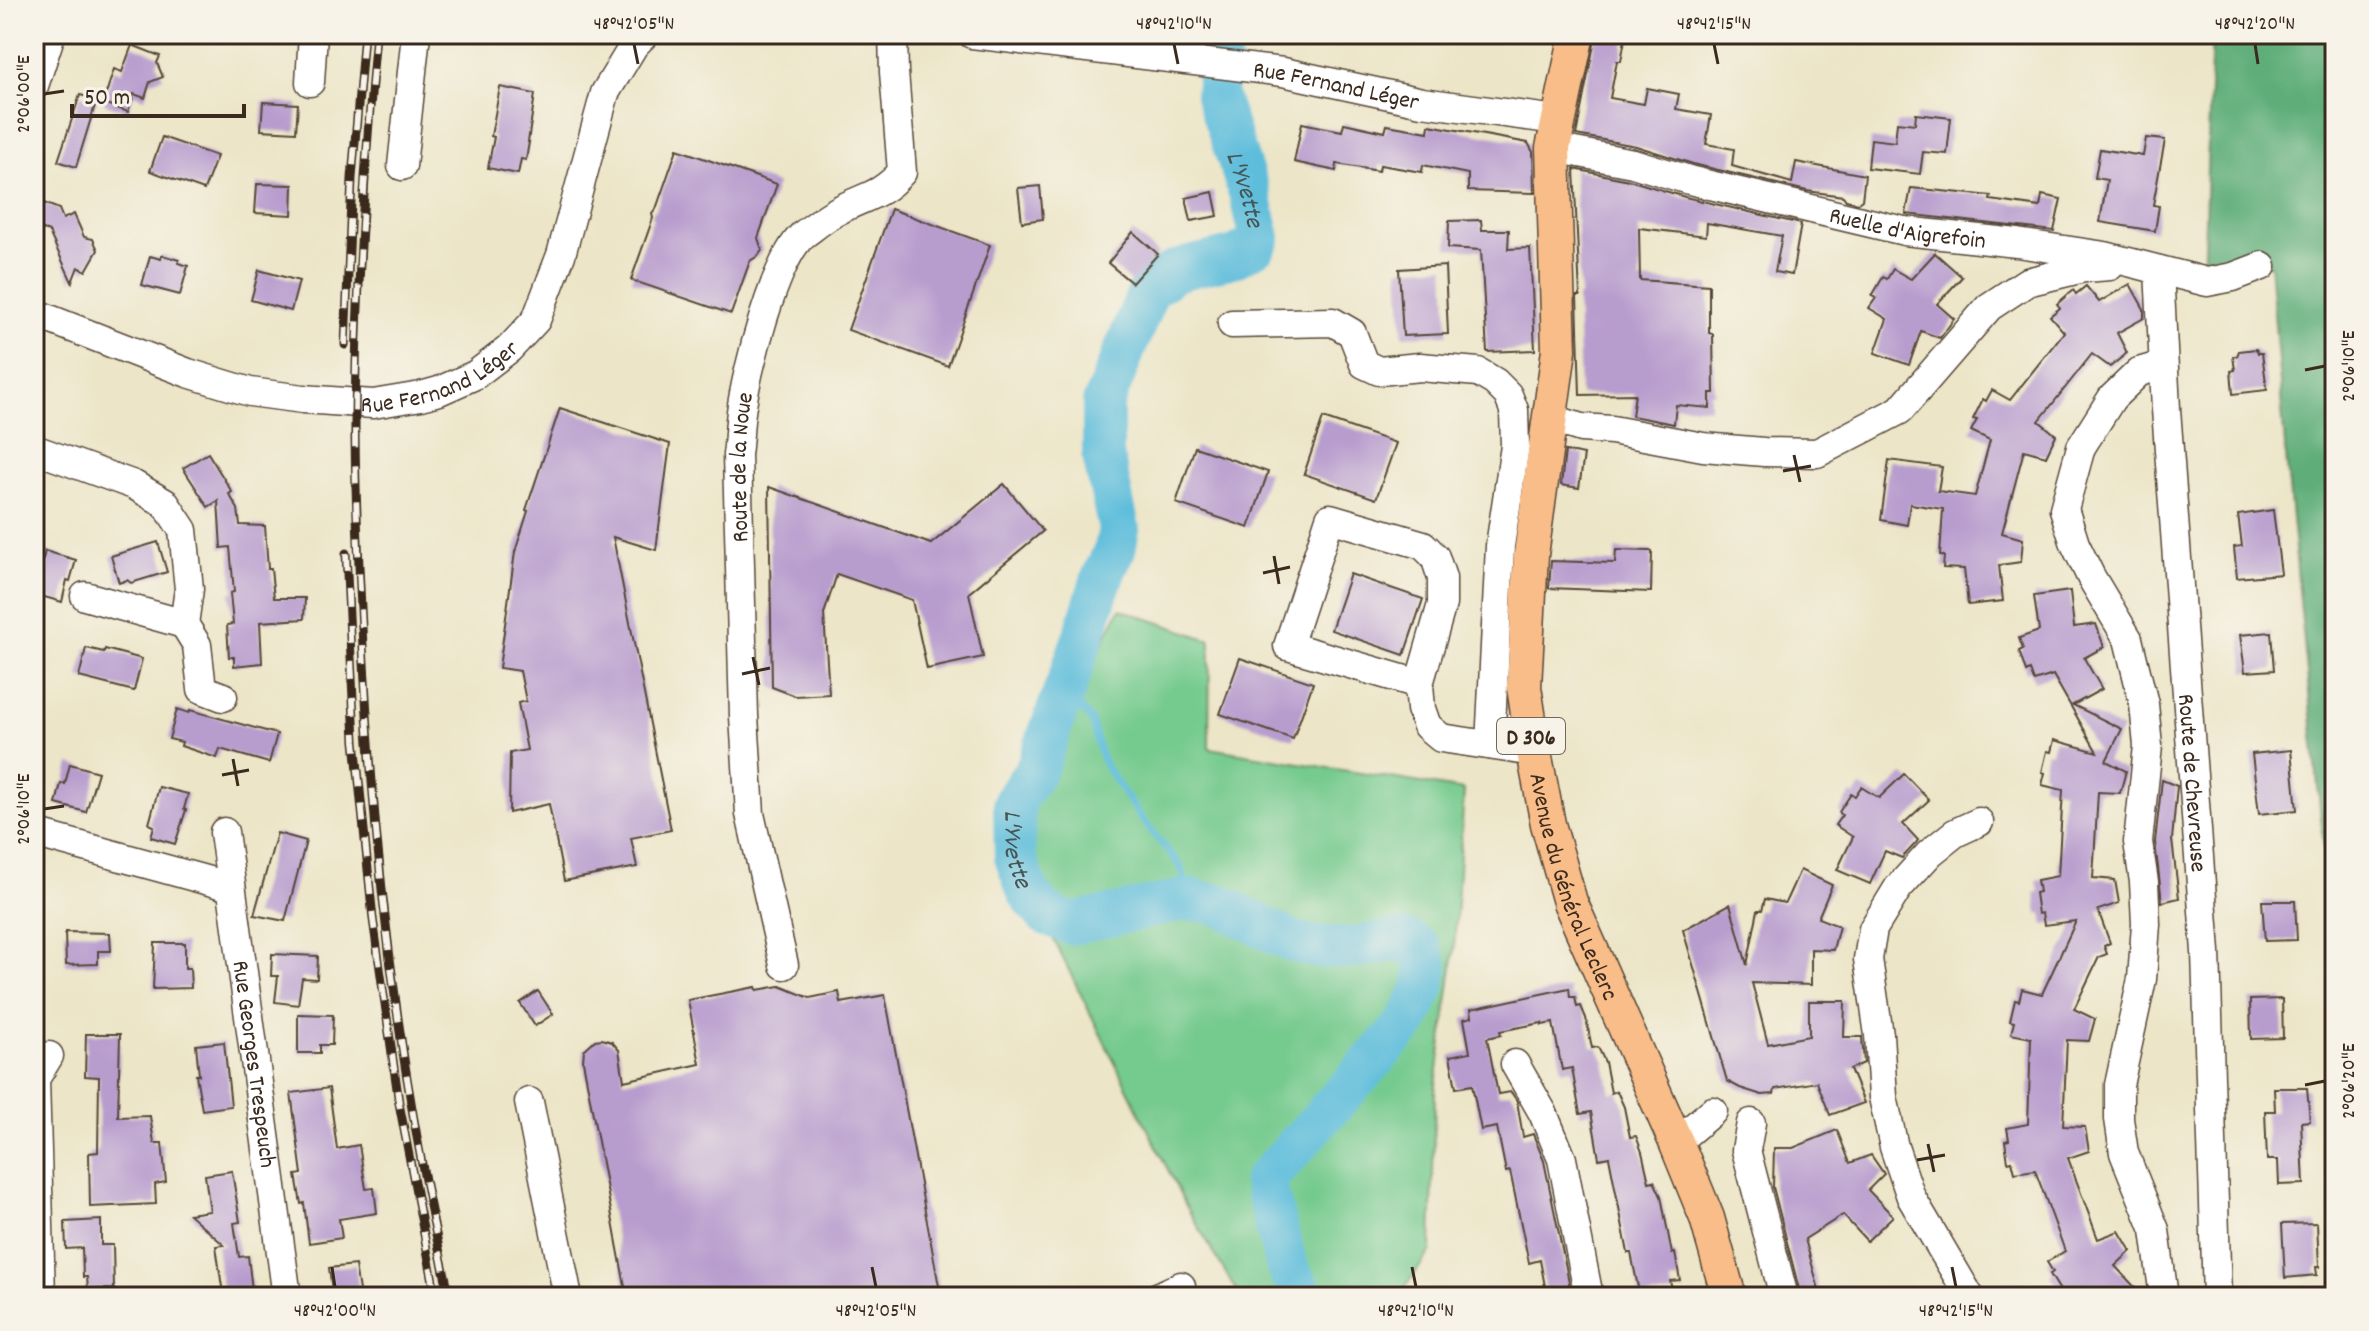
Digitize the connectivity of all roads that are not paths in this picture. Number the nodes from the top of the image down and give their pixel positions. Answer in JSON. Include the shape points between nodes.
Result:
{"nodes":[{"id":1,"x":51,"y":34,"type":"edge"},
{"id":2,"x":313,"y":34,"type":"edge"},
{"id":3,"x":416,"y":34,"type":"edge"},
{"id":4,"x":645,"y":34,"type":"edge"},
{"id":5,"x":893,"y":34,"type":"edge"},
{"id":6,"x":972,"y":34,"type":"edge"},
{"id":7,"x":1577,"y":34,"type":"edge"},
{"id":8,"x":310,"y":82,"type":"dead end"},
{"id":9,"x":34,"y":86,"type":"edge"},
{"id":10,"x":1555,"y":134,"type":"junction"},
{"id":11,"x":402,"y":166,"type":"dead end"},
{"id":12,"x":2262,"y":266,"type":"dead end"},
{"id":13,"x":2152,"y":276,"type":"junction"},
{"id":14,"x":34,"y":313,"type":"edge"},
{"id":15,"x":1232,"y":324,"type":"dead end"},
{"id":16,"x":2163,"y":365,"type":"junction"},
{"id":17,"x":1550,"y":418,"type":"junction"},
{"id":18,"x":34,"y":449,"type":"edge"},
{"id":19,"x":85,"y":596,"type":"dead end"},
{"id":20,"x":184,"y":624,"type":"junction"},
{"id":21,"x":1419,"y":684,"type":"junction"},
{"id":22,"x":223,"y":697,"type":"dead end"},
{"id":23,"x":1490,"y":745,"type":"junction"},
{"id":24,"x":1534,"y":752,"type":"junction"},
{"id":25,"x":1979,"y":822,"type":"dead end"},
{"id":26,"x":224,"y":832,"type":"dead end"},
{"id":27,"x":34,"y":833,"type":"edge"},
{"id":28,"x":231,"y":887,"type":"junction"},
{"id":29,"x":784,"y":965,"type":"dead end"},
{"id":30,"x":49,"y":1056,"type":"dead end"},
{"id":31,"x":1515,"y":1064,"type":"dead end"},
{"id":32,"x":529,"y":1102,"type":"dead end"},
{"id":33,"x":1713,"y":1111,"type":"dead end"},
{"id":34,"x":1751,"y":1123,"type":"dead end"},
{"id":35,"x":1676,"y":1142,"type":"junction"},
{"id":36,"x":41,"y":1297,"type":"edge"},
{"id":37,"x":287,"y":1297,"type":"edge"},
{"id":38,"x":568,"y":1297,"type":"edge"},
{"id":39,"x":1589,"y":1297,"type":"edge"},
{"id":40,"x":1729,"y":1297,"type":"edge"},
{"id":41,"x":1784,"y":1297,"type":"edge"},
{"id":42,"x":1970,"y":1297,"type":"edge"},
{"id":43,"x":2164,"y":1297,"type":"edge"},
{"id":44,"x":2217,"y":1297,"type":"edge"}],
"edges":[{"from":1,"to":9,"type":"street"},
{"from":2,"to":8,"type":"street"},
{"from":3,"to":11,"type":"street"},
{"from":4,"to":14,"type":"street","name":"Rue Fernand Léger","via":[[605,93],[561,255],[536,320],[475,375],[439,391],[373,404],[250,392]]},
{"from":5,"to":29,"type":"street","name":"Route de la Noue","via":[[902,172],[890,186],[839,210],[801,237],[779,272],[741,413],[738,468],[750,814]]},
{"from":6,"to":10,"type":"street","name":"Rue Fernand Léger","via":[[1283,72]]},
{"from":7,"to":10,"type":"main road","name":"Avenue du Général Leclerc"},
{"from":10,"to":13,"type":"street","name":"Ruelle d'Aigrefoin","via":[[1689,180],[1904,231],[2105,256]]},
{"from":10,"to":17,"type":"main road","name":"Avenue du Général Leclerc","number":"D 306","via":[[1559,350]]},
{"from":12,"to":13,"type":"street","name":"Ruelle d'Aigrefoin","via":[[2207,282]]},
{"from":13,"to":16,"type":"street","name":"Route de Chevreuse"},
{"from":13,"to":17,"type":"street","via":[[2084,268],[2027,282],[1989,307],[1900,410],[1817,453],[1703,447],[1581,428]]},
{"from":15,"to":23,"type":"street","via":[[1333,322],[1352,333],[1364,364],[1379,371],[1420,367],[1478,372],[1508,395],[1515,446],[1500,546]]},
{"from":16,"to":43,"type":"street","via":[[2139,372],[2112,398],[2081,447],[2064,509],[2091,577],[2128,639],[2144,704],[2148,746],[2138,842],[2145,937],[2142,979],[2119,1085],[2119,1119],[2124,1153],[2155,1230]]},
{"from":16,"to":44,"type":"street","name":"Route de Chevreuse","via":[[2206,952]]},
{"from":17,"to":24,"type":"main road","name":"Avenue du Général Leclerc","number":"D 306","via":[[1531,555],[1524,687]]},
{"from":18,"to":20,"type":"street","via":[[134,485],[165,503],[183,530],[189,589]]},
{"from":19,"to":20,"type":"street"},
{"from":20,"to":22,"type":"street","via":[[197,645],[202,689]]},
{"from":21,"to":21,"type":"street","via":[[1442,604],[1435,557],[1423,545],[1330,518],[1288,646]]},
{"from":21,"to":23,"type":"street","via":[[1427,726],[1441,738]]},
{"from":23,"to":24,"type":"street"},
{"from":24,"to":35,"type":"main road","name":"Avenue du Général Leclerc","number":"D 306","via":[[1570,902]]},
{"from":25,"to":42,"type":"street","via":[[1946,839],[1898,888],[1873,929],[1868,959],[1883,1097],[1894,1147],[1911,1197]]},
{"from":26,"to":28,"type":"street","name":"Rue Georges Trespeuch"},
{"from":27,"to":28,"type":"street"},
{"from":28,"to":37,"type":"street","name":"Rue Georges Trespeuch"},
{"from":30,"to":36,"type":"street","via":[[35,1079]]},
{"from":31,"to":39,"type":"street","via":[[1562,1159]]},
{"from":32,"to":38,"type":"street"},
{"from":33,"to":35,"type":"street"},
{"from":34,"to":41,"type":"street","via":[[1746,1150]]},
{"from":35,"to":40,"type":"main road","name":"Avenue du Général Leclerc","number":"D 306","via":[[1707,1218]]}]}
